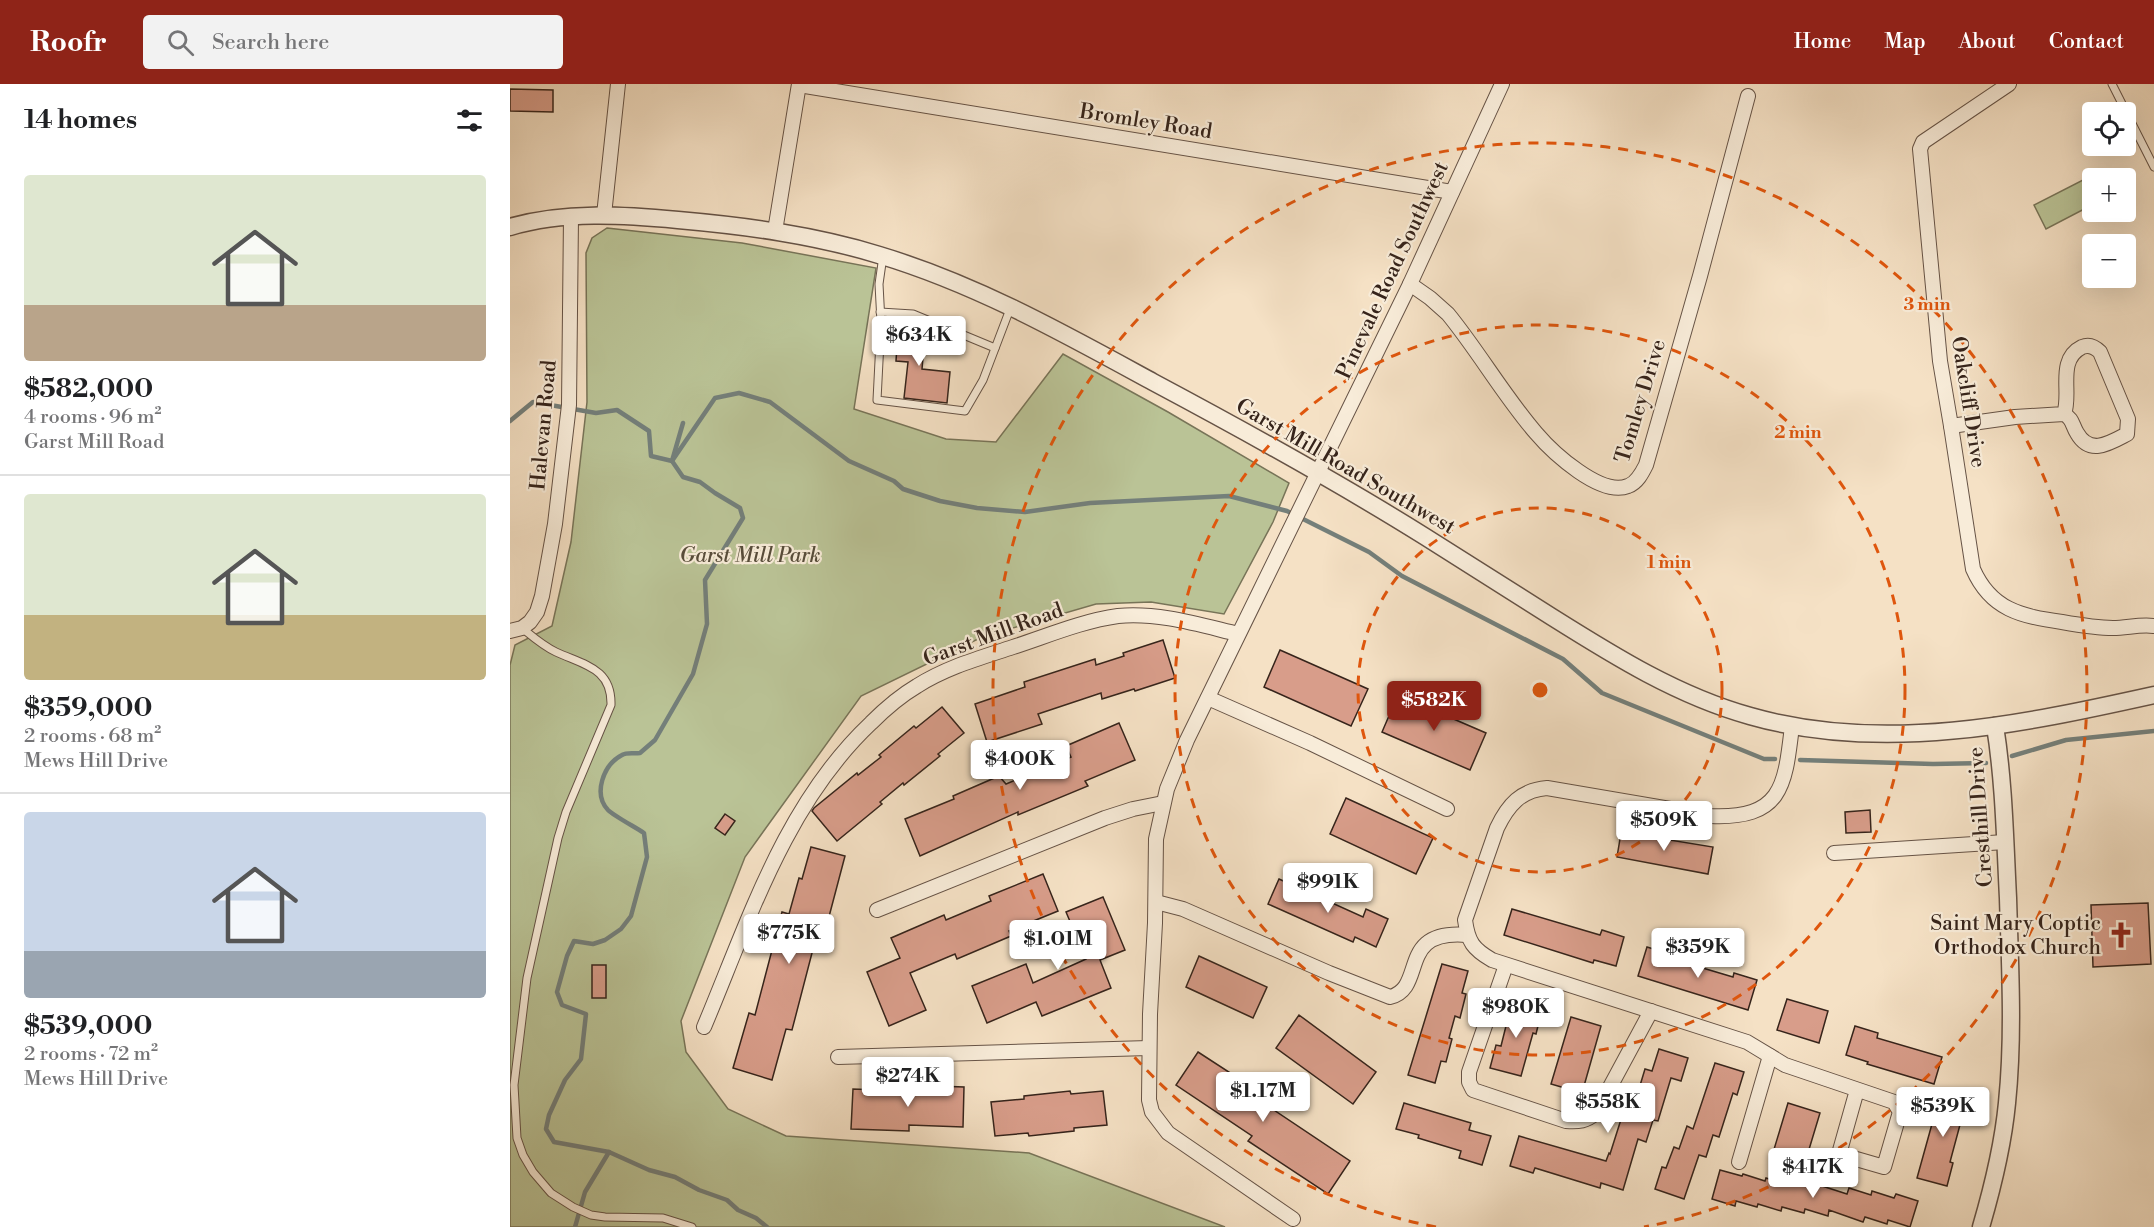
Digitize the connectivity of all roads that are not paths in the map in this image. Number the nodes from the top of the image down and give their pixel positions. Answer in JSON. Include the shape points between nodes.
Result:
{"nodes":[{"id":1,"x":618,"y":84,"type":"edge"},
{"id":2,"x":1502,"y":84,"type":"edge"},
{"id":3,"x":2009,"y":84,"type":"edge"},
{"id":4,"x":2112,"y":84,"type":"edge"},
{"id":5,"x":799,"y":85,"type":"edge"},
{"id":6,"x":1748,"y":96,"type":"dead end"},
{"id":7,"x":2154,"y":167,"type":"edge"},
{"id":8,"x":1452,"y":192,"type":"junction"},
{"id":9,"x":604,"y":215,"type":"junction"},
{"id":10,"x":571,"y":217,"type":"junction"},
{"id":11,"x":510,"y":226,"type":"edge"},
{"id":12,"x":775,"y":231,"type":"junction"},
{"id":13,"x":883,"y":256,"type":"junction"},
{"id":14,"x":1410,"y":284,"type":"junction"},
{"id":15,"x":1010,"y":307,"type":"junction"},
{"id":16,"x":880,"y":312,"type":"junction"},
{"id":17,"x":995,"y":348,"type":"junction"},
{"id":18,"x":2064,"y":414,"type":"junction"},
{"id":19,"x":1952,"y":426,"type":"junction"},
{"id":20,"x":1318,"y":473,"type":"junction"},
{"id":21,"x":2154,"y":626,"type":"edge"},
{"id":22,"x":516,"y":629,"type":"edge"},
{"id":23,"x":1238,"y":634,"type":"junction"},
{"id":24,"x":2154,"y":695,"type":"edge"},
{"id":25,"x":1208,"y":698,"type":"junction"},
{"id":26,"x":1792,"y":726,"type":"junction"},
{"id":27,"x":1995,"y":726,"type":"junction"},
{"id":28,"x":1163,"y":803,"type":"junction"},
{"id":29,"x":1447,"y":808,"type":"dead end"},
{"id":30,"x":2006,"y":842,"type":"junction"},
{"id":31,"x":1834,"y":854,"type":"dead end"},
{"id":32,"x":1155,"y":902,"type":"junction"},
{"id":33,"x":877,"y":910,"type":"dead end"},
{"id":34,"x":1467,"y":935,"type":"junction"},
{"id":35,"x":1506,"y":964,"type":"junction"},
{"id":36,"x":1651,"y":1011,"type":"junction"},
{"id":37,"x":704,"y":1027,"type":"dead end"},
{"id":38,"x":1149,"y":1048,"type":"junction"},
{"id":39,"x":1770,"y":1056,"type":"junction"},
{"id":40,"x":838,"y":1057,"type":"dead end"},
{"id":41,"x":1857,"y":1090,"type":"junction"},
{"id":42,"x":1739,"y":1162,"type":"dead end"},
{"id":43,"x":1293,"y":1219,"type":"dead end"},
{"id":44,"x":692,"y":1227,"type":"edge"},
{"id":45,"x":1981,"y":1227,"type":"edge"}],
"edges":[{"from":1,"to":9,"type":"street"},
{"from":2,"to":8,"type":"street","name":"Pinevale Road Southwest"},
{"from":3,"to":19,"type":"street","name":"Oakcliff Drive","via":[[1923,142],[1920,149],[1940,361]]},
{"from":4,"to":7,"type":"lane"},
{"from":5,"to":8,"type":"street","name":"Bromley Road"},
{"from":5,"to":12,"type":"street"},
{"from":6,"to":14,"type":"street","name":"Tomley Drive","via":[[1646,465],[1629,486],[1605,487],[1559,456],[1537,434],[1448,314]]},
{"from":8,"to":14,"type":"street","name":"Pinevale Road Southwest"},
{"from":9,"to":10,"type":"street","name":"Garst Mill Road Southwest"},
{"from":9,"to":12,"type":"street","name":"Garst Mill Road Southwest"},
{"from":10,"to":11,"type":"street","name":"Garst Mill Road Southwest"},
{"from":10,"to":22,"type":"street","name":"Halevan Road","via":[[566,437],[555,524],[537,612],[530,622]]},
{"from":12,"to":13,"type":"street","name":"Garst Mill Road Southwest"},
{"from":13,"to":15,"type":"street","name":"Garst Mill Road Southwest","via":[[931,272]]},
{"from":13,"to":16,"type":"lane"},
{"from":14,"to":20,"type":"street","name":"Pinevale Road Southwest"},
{"from":15,"to":17,"type":"lane"},
{"from":15,"to":20,"type":"street","name":"Garst Mill Road Southwest"},
{"from":16,"to":17,"type":"lane","via":[[913,314]]},
{"from":16,"to":17,"type":"lane","via":[[877,400],[965,411]]},
{"from":18,"to":18,"type":"street","via":[[2068,399],[2065,380],[2072,357],[2081,348],[2095,347],[2128,419],[2127,434],[2103,447],[2094,446],[2085,442]]},
{"from":18,"to":19,"type":"street"},
{"from":19,"to":21,"type":"street","name":"Oakcliff Drive","via":[[1973,569],[1989,595],[2028,617],[2094,627]]},
{"from":20,"to":23,"type":"street"},
{"from":20,"to":26,"type":"street","name":"Garst Mill Road Southwest","via":[[1655,678],[1710,703]]},
{"from":22,"to":44,"type":"lane","via":[[599,672],[611,693],[610,705],[558,838],[527,978],[513,1085],[517,1138],[533,1172],[551,1193],[573,1207],[591,1215],[663,1218]]},
{"from":23,"to":25,"type":"street"},
{"from":23,"to":37,"type":"street","name":"Garst Mill Road","via":[[1144,616],[1094,620],[956,665],[914,687],[854,739],[801,810],[775,856]]},
{"from":24,"to":27,"type":"street","name":"Garst Mill Road Southwest"},
{"from":25,"to":28,"type":"street"},
{"from":25,"to":29,"type":"street"},
{"from":26,"to":27,"type":"street","name":"Garst Mill Road Southwest","via":[[1875,734]]},
{"from":26,"to":34,"type":"street","via":[[1786,774],[1780,787],[1772,800],[1749,814],[1712,816],[1547,788],[1522,794],[1497,828],[1466,920]]},
{"from":27,"to":30,"type":"street","name":"Cresthill Drive"},
{"from":28,"to":32,"type":"street","via":[[1156,839]]},
{"from":28,"to":33,"type":"street","via":[[1105,818]]},
{"from":30,"to":31,"type":"street"},
{"from":30,"to":45,"type":"street","name":"Cresthill Drive","via":[[2011,975],[2007,1102],[1993,1187]]},
{"from":32,"to":34,"type":"street","via":[[1183,909],[1390,997],[1405,990],[1415,959],[1426,944],[1441,936]]},
{"from":32,"to":38,"type":"street"},
{"from":34,"to":35,"type":"street","via":[[1479,953]]},
{"from":35,"to":36,"type":"street"},
{"from":35,"to":36,"type":"street","via":[[1469,1082],[1473,1090],[1566,1121],[1578,1122],[1596,1113]]},
{"from":36,"to":39,"type":"street","via":[[1747,1042]]},
{"from":38,"to":40,"type":"street"},
{"from":38,"to":43,"type":"street","via":[[1149,1100],[1160,1125]]},
{"from":39,"to":41,"type":"street","via":[[1797,1070]]},
{"from":39,"to":42,"type":"street"},
{"from":41,"to":41,"type":"street","via":[[1899,1107],[1884,1167],[1839,1154]]}]}
